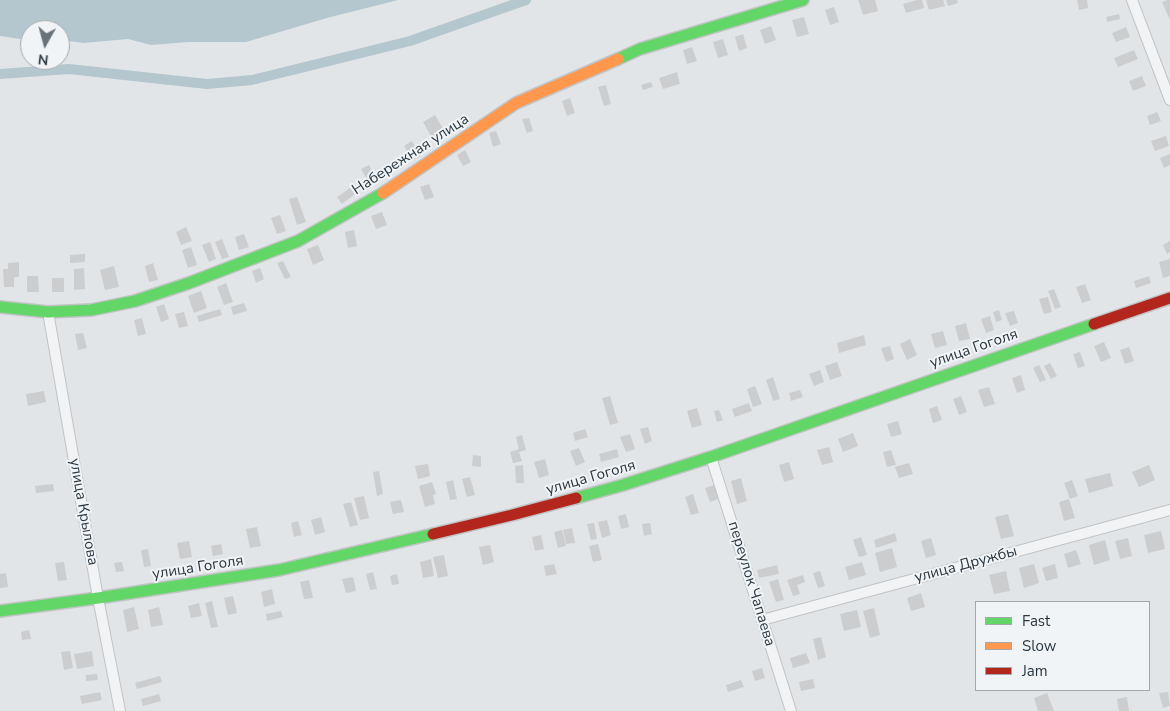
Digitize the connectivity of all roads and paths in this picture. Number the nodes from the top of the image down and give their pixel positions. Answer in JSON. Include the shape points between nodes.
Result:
{"nodes":[{"id":1,"x":803,"y":0,"type":"edge"},
{"id":2,"x":1132,"y":0,"type":"edge"},
{"id":3,"x":1170,"y":100,"type":"edge"},
{"id":4,"x":1170,"y":298,"type":"edge"},
{"id":5,"x":0,"y":307,"type":"edge"},
{"id":6,"x":48,"y":312,"type":"junction"},
{"id":7,"x":711,"y":457,"type":"junction"},
{"id":8,"x":1170,"y":510,"type":"edge"},
{"id":9,"x":98,"y":598,"type":"junction"},
{"id":10,"x":0,"y":611,"type":"edge"},
{"id":11,"x":762,"y":620,"type":"junction"},
{"id":12,"x":120,"y":711,"type":"edge"},
{"id":13,"x":791,"y":711,"type":"edge"}],
"edges":[{"from":1,"to":6,"type":"street","name":"Набережная улица","via":[[640,49],[516,103],[392,188],[298,241],[135,301],[92,310]]},
{"from":2,"to":3,"type":"street"},
{"from":4,"to":7,"type":"street","name":"улица Гоголя"},
{"from":5,"to":6,"type":"street","name":"Набережная улица"},
{"from":6,"to":9,"type":"street","name":"улица Крылова"},
{"from":7,"to":9,"type":"street","name":"улица Гоголя","via":[[623,485],[404,542],[279,570]]},
{"from":7,"to":11,"type":"street","name":"переулок Чапаева"},
{"from":8,"to":11,"type":"street","name":"улица Дружбы"},
{"from":9,"to":10,"type":"street","name":"улица Гоголя"},
{"from":9,"to":12,"type":"street","name":"улица Крылова"},
{"from":11,"to":13,"type":"street","name":"переулок Чапаева"}]}
